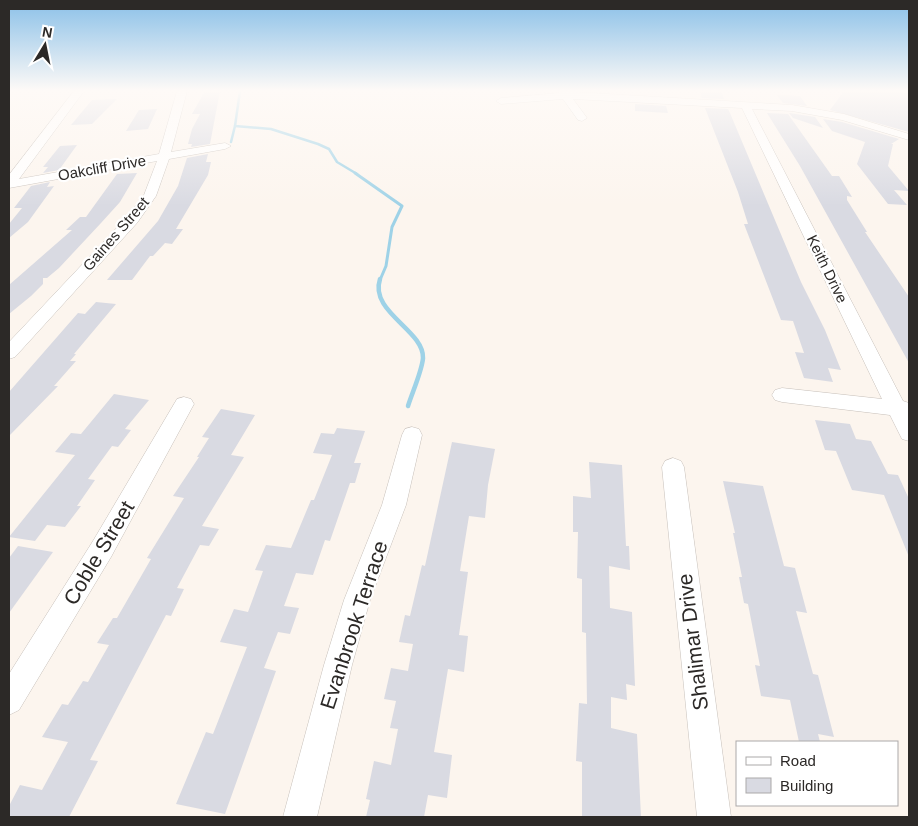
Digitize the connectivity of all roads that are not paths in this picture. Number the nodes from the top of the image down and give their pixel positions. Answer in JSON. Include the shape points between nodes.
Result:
{"nodes":[{"id":1,"x":50,"y":130,"type":"edge"},
{"id":2,"x":171,"y":130,"type":"edge"},
{"id":3,"x":765,"y":130,"type":"edge"},
{"id":4,"x":884,"y":130,"type":"edge"},
{"id":5,"x":909,"y":137,"type":"edge"},
{"id":6,"x":225,"y":146,"type":"dead end"},
{"id":7,"x":164,"y":157,"type":"junction"},
{"id":8,"x":9,"y":183,"type":"edge"},
{"id":9,"x":9,"y":353,"type":"edge"},
{"id":10,"x":782,"y":395,"type":"dead end"},
{"id":11,"x":184,"y":404,"type":"dead end"},
{"id":12,"x":903,"y":409,"type":"edge"},
{"id":13,"x":909,"y":433,"type":"edge"},
{"id":14,"x":412,"y":435,"type":"dead end"},
{"id":15,"x":673,"y":468,"type":"dead end"},
{"id":16,"x":9,"y":700,"type":"edge"},
{"id":17,"x":300,"y":817,"type":"edge"},
{"id":18,"x":714,"y":817,"type":"edge"}],
"edges":[{"from":1,"to":8,"type":"street"},
{"from":2,"to":7,"type":"street","name":"Gaines Street"},
{"from":3,"to":12,"type":"street","name":"Keith Drive"},
{"from":4,"to":5,"type":"street"},
{"from":6,"to":7,"type":"street","name":"Oakcliff Drive"},
{"from":7,"to":8,"type":"street","name":"Oakcliff Drive"},
{"from":7,"to":9,"type":"street","name":"Gaines Street","via":[[155,186],[141,209]]},
{"from":10,"to":12,"type":"street"},
{"from":11,"to":16,"type":"street","name":"Coble Street","via":[[106,542]]},
{"from":12,"to":13,"type":"street","name":"Keith Drive"},
{"from":14,"to":17,"type":"street","name":"Evanbrook Terrace","via":[[394,505],[357,600]]},
{"from":15,"to":18,"type":"street","name":"Shalimar Drive"}]}
